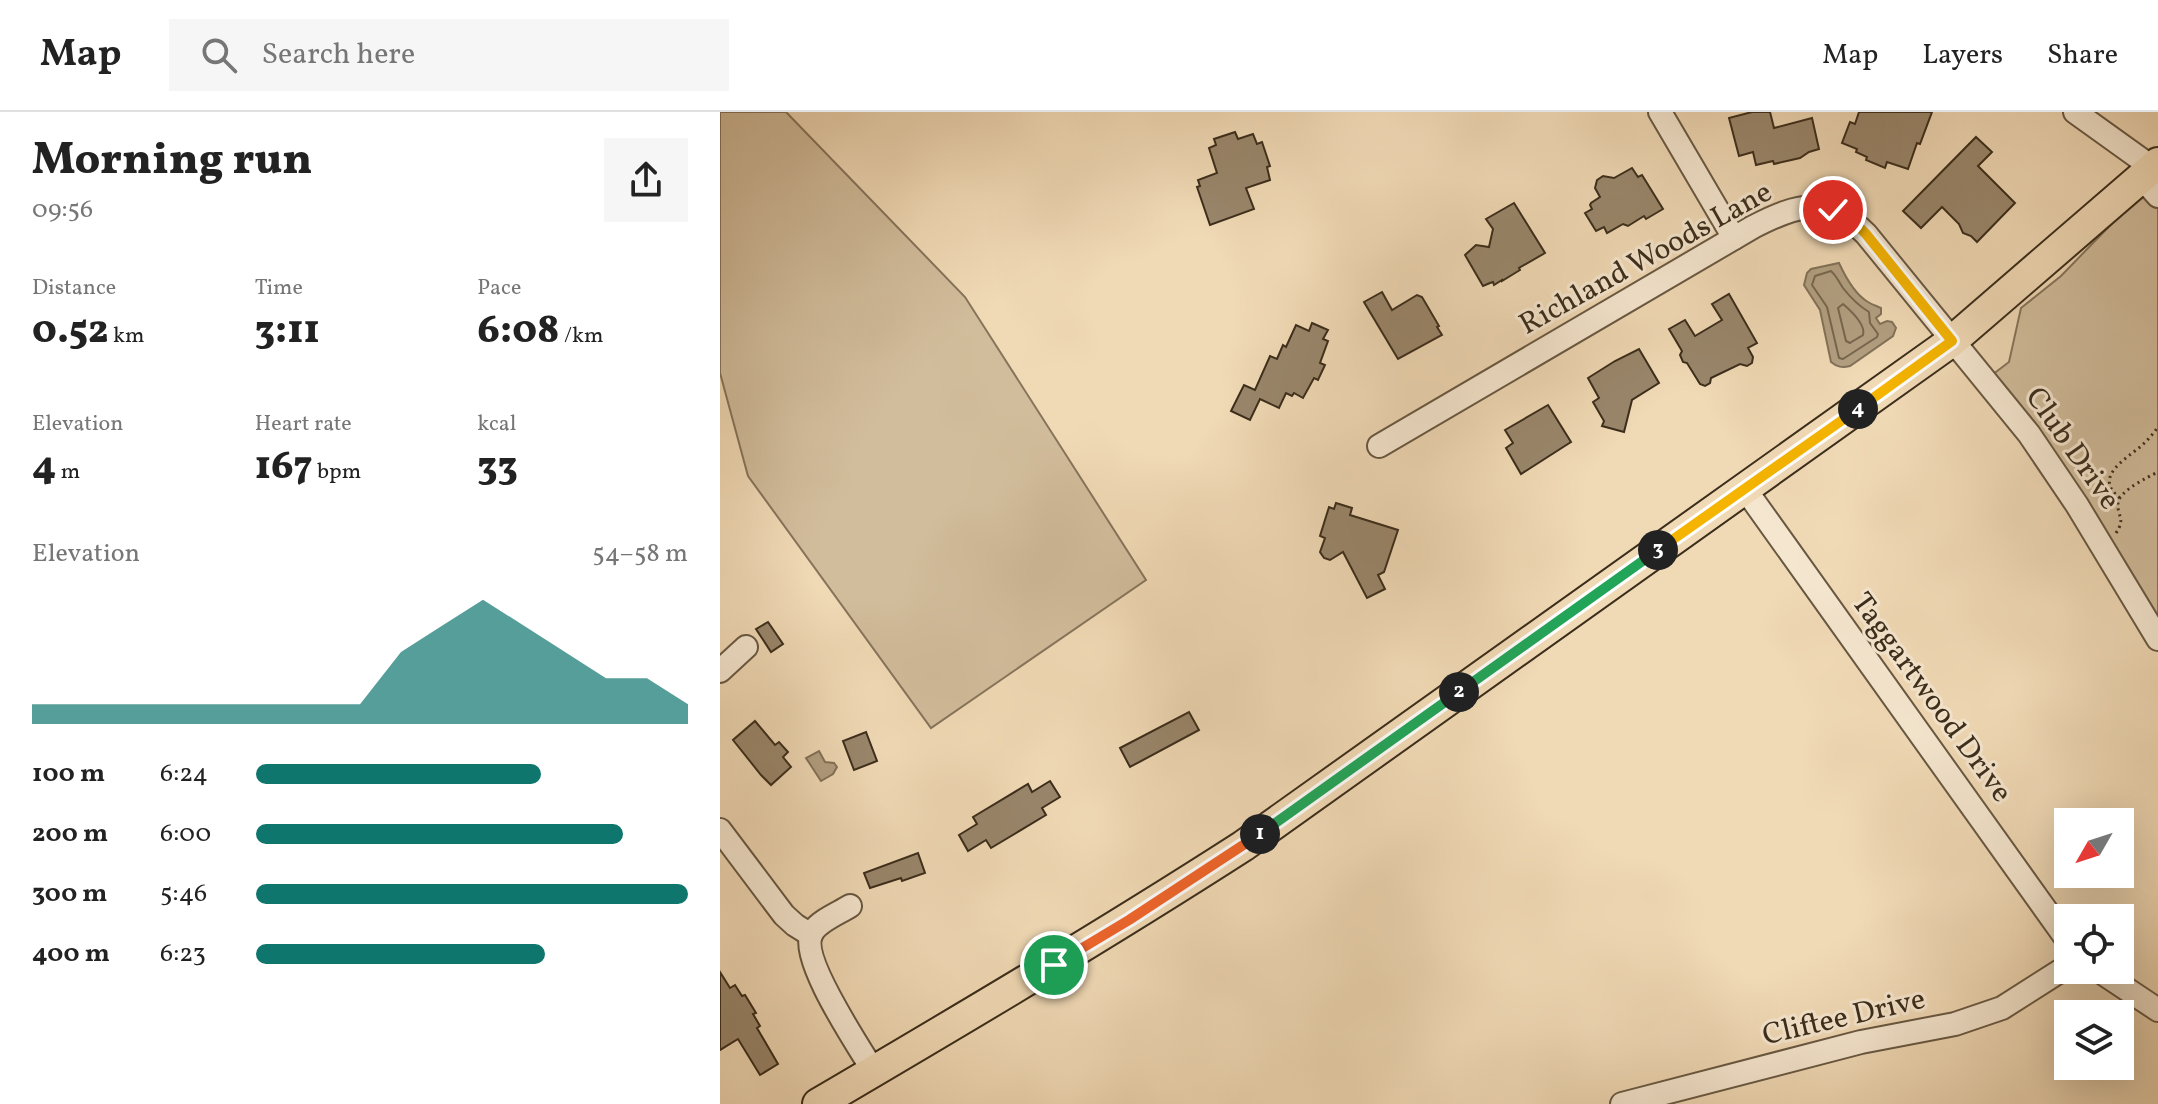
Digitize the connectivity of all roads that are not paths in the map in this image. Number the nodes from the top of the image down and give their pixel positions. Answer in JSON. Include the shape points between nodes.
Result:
{"nodes":[{"id":1,"x":1660,"y":112,"type":"edge"},
{"id":2,"x":2075,"y":112,"type":"edge"},
{"id":3,"x":2153,"y":176,"type":"edge"},
{"id":4,"x":1734,"y":238,"type":"junction"},
{"id":5,"x":1952,"y":341,"type":"junction"},
{"id":6,"x":1379,"y":446,"type":"dead end"},
{"id":7,"x":1745,"y":489,"type":"junction"},
{"id":8,"x":2158,"y":639,"type":"edge"},
{"id":9,"x":746,"y":647,"type":"dead end"},
{"id":10,"x":720,"y":671,"type":"edge"},
{"id":11,"x":720,"y":830,"type":"edge"},
{"id":12,"x":850,"y":906,"type":"dead end"},
{"id":13,"x":2054,"y":921,"type":"edge"},
{"id":14,"x":811,"y":935,"type":"junction"},
{"id":15,"x":2054,"y":975,"type":"edge"},
{"id":16,"x":2119,"y":984,"type":"edge"},
{"id":17,"x":2158,"y":1010,"type":"edge"},
{"id":18,"x":874,"y":1072,"type":"junction"},
{"id":19,"x":818,"y":1104,"type":"edge"},
{"id":20,"x":1622,"y":1104,"type":"edge"}],
"edges":[{"from":1,"to":4,"type":"street"},
{"from":2,"to":3,"type":"street"},
{"from":3,"to":5,"type":"main road"},
{"from":4,"to":5,"type":"street","name":"Richland Woods Lane","via":[[1801,207],[1839,212],[1866,234]]},
{"from":4,"to":6,"type":"street","name":"Richland Woods Lane"},
{"from":5,"to":7,"type":"main road"},
{"from":5,"to":8,"type":"street","name":"Club Drive","via":[[2029,434]]},
{"from":7,"to":13,"type":"street","name":"Taggartwood Drive"},
{"from":7,"to":18,"type":"main road","via":[[1243,846]]},
{"from":9,"to":10,"type":"street"},
{"from":11,"to":14,"type":"street","via":[[784,915]]},
{"from":12,"to":14,"type":"street"},
{"from":14,"to":18,"type":"street","via":[[821,981]]},
{"from":15,"to":20,"type":"street","name":"Cliftee Drive","via":[[2002,1008],[1955,1024],[1861,1042]]},
{"from":16,"to":17,"type":"street"},
{"from":18,"to":19,"type":"main road"}]}
